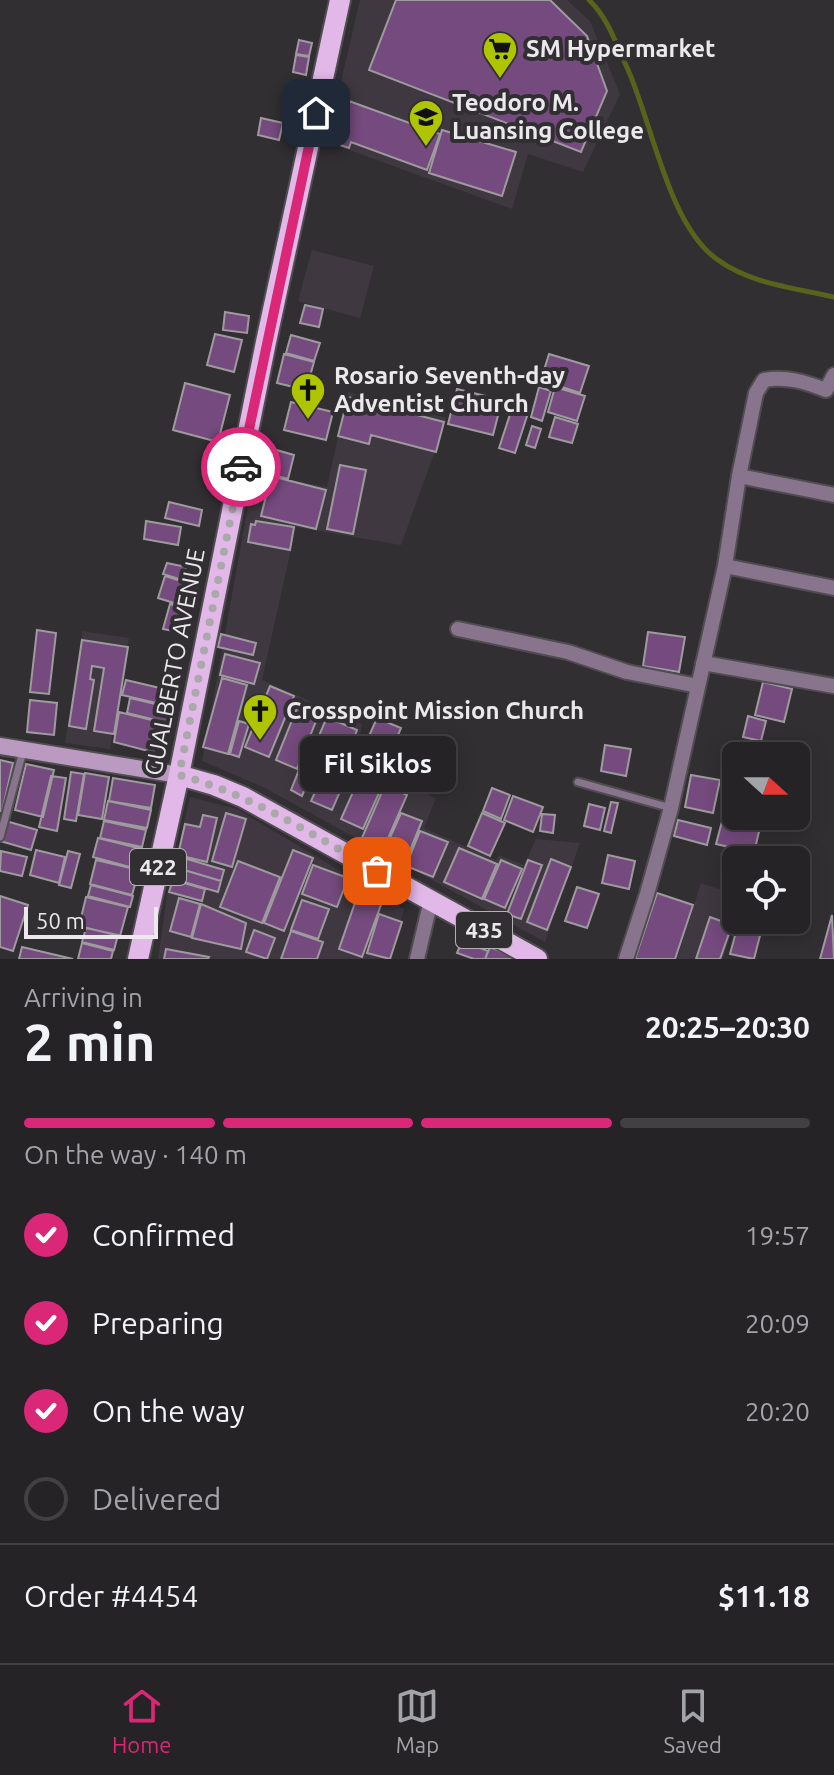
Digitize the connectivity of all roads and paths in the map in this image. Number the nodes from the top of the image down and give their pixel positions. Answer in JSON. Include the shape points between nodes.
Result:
{"nodes":[{"id":1,"x":340,"y":0,"type":"edge"},
{"id":2,"x":834,"y":375,"type":"edge"},
{"id":3,"x":830,"y":391,"type":"edge"},
{"id":4,"x":739,"y":476,"type":"junction"},
{"id":5,"x":834,"y":495,"type":"edge"},
{"id":6,"x":725,"y":566,"type":"junction"},
{"id":7,"x":834,"y":588,"type":"edge"},
{"id":8,"x":458,"y":629,"type":"dead end"},
{"id":9,"x":703,"y":663,"type":"junction"},
{"id":10,"x":698,"y":686,"type":"junction"},
{"id":11,"x":834,"y":686,"type":"edge"},
{"id":12,"x":0,"y":746,"type":"edge"},
{"id":13,"x":23,"y":751,"type":"junction"},
{"id":14,"x":179,"y":775,"type":"junction"},
{"id":15,"x":578,"y":782,"type":"dead end"},
{"id":16,"x":671,"y":808,"type":"junction"},
{"id":17,"x":0,"y":837,"type":"edge"},
{"id":18,"x":431,"y":900,"type":"junction"},
{"id":19,"x":138,"y":959,"type":"edge"},
{"id":20,"x":417,"y":959,"type":"edge"},
{"id":21,"x":537,"y":959,"type":"edge"},
{"id":22,"x":626,"y":959,"type":"edge"}],
"edges":[{"from":1,"to":14,"type":"main road","name":"GUALBERTO AVENUE"},
{"from":2,"to":3,"type":"street"},
{"from":3,"to":4,"type":"street","via":[[797,380],[764,380],[756,393]]},
{"from":4,"to":5,"type":"street"},
{"from":4,"to":6,"type":"street"},
{"from":6,"to":7,"type":"street"},
{"from":6,"to":9,"type":"street"},
{"from":8,"to":10,"type":"street"},
{"from":9,"to":10,"type":"street"},
{"from":9,"to":11,"type":"street"},
{"from":10,"to":16,"type":"street"},
{"from":12,"to":13,"type":"main road"},
{"from":13,"to":14,"type":"main road"},
{"from":13,"to":17,"type":"lane"},
{"from":14,"to":18,"type":"main road","number":"435","via":[[243,797]]},
{"from":14,"to":19,"type":"main road","name":"GUALBERTO AVENUE","number":"422"},
{"from":15,"to":16,"type":"lane"},
{"from":16,"to":22,"type":"street"},
{"from":18,"to":20,"type":"street"},
{"from":18,"to":21,"type":"main road","number":"435"}]}
